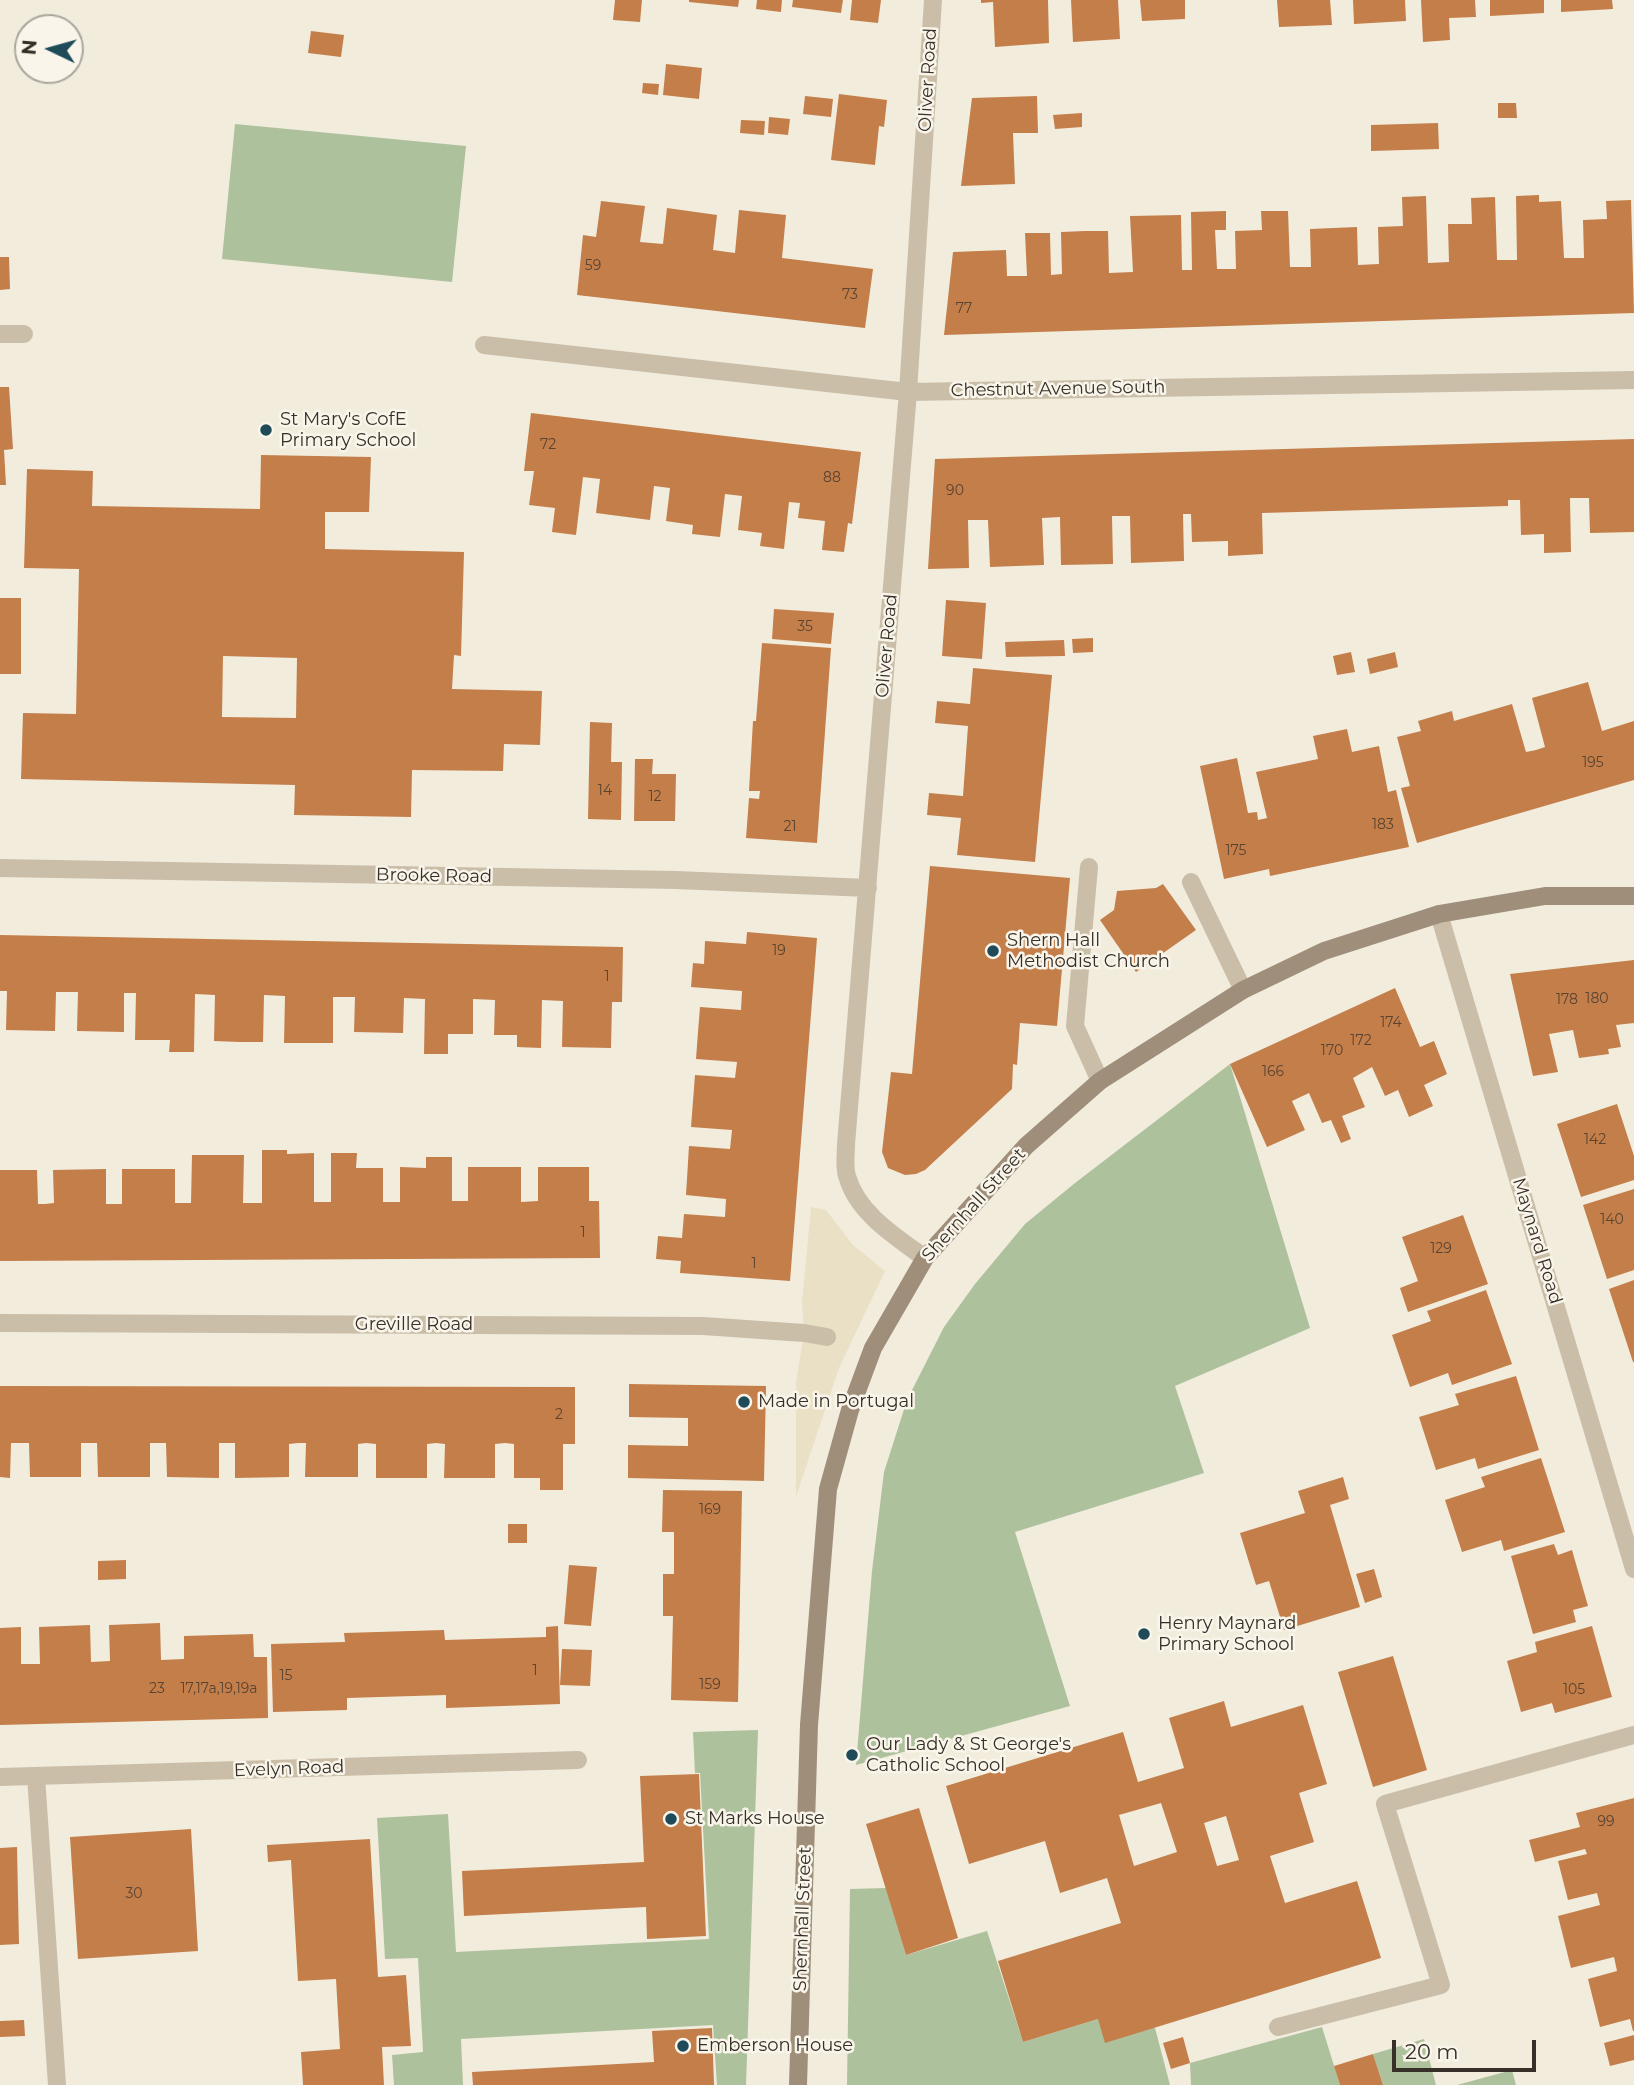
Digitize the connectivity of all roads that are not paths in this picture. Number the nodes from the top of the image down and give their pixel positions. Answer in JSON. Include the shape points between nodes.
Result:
{"nodes":[{"id":1,"x":933,"y":0,"type":"edge"},
{"id":2,"x":0,"y":334,"type":"edge"},
{"id":3,"x":24,"y":334,"type":"dead end"},
{"id":4,"x":484,"y":345,"type":"dead end"},
{"id":5,"x":1634,"y":380,"type":"edge"},
{"id":6,"x":908,"y":391,"type":"junction"},
{"id":7,"x":1089,"y":867,"type":"dead end"},
{"id":8,"x":0,"y":868,"type":"edge"},
{"id":9,"x":1191,"y":882,"type":"dead end"},
{"id":10,"x":868,"y":888,"type":"junction"},
{"id":11,"x":1634,"y":895,"type":"edge"},
{"id":12,"x":1439,"y":914,"type":"junction"},
{"id":13,"x":1243,"y":990,"type":"junction"},
{"id":14,"x":1100,"y":1081,"type":"junction"},
{"id":15,"x":925,"y":1258,"type":"junction"},
{"id":16,"x":0,"y":1323,"type":"edge"},
{"id":17,"x":827,"y":1337,"type":"dead end"},
{"id":18,"x":1634,"y":1569,"type":"edge"},
{"id":19,"x":1634,"y":1735,"type":"edge"},
{"id":20,"x":578,"y":1760,"type":"dead end"},
{"id":21,"x":36,"y":1776,"type":"junction"},
{"id":22,"x":0,"y":1777,"type":"edge"},
{"id":23,"x":1278,"y":2027,"type":"dead end"},
{"id":24,"x":57,"y":2085,"type":"edge"},
{"id":25,"x":798,"y":2085,"type":"edge"}],
"edges":[{"from":1,"to":6,"type":"street","name":"Oliver Road"},
{"from":2,"to":3,"type":"street"},
{"from":4,"to":6,"type":"street","name":"Chestnut Avenue South"},
{"from":5,"to":6,"type":"street","name":"Chestnut Avenue South"},
{"from":6,"to":10,"type":"street","name":"Oliver Road"},
{"from":7,"to":14,"type":"street","via":[[1075,1026]]},
{"from":8,"to":10,"type":"street","name":"Brooke Road","via":[[676,880]]},
{"from":9,"to":13,"type":"street"},
{"from":10,"to":15,"type":"street","name":"Oliver Road","via":[[846,1176],[858,1199],[883,1227]]},
{"from":11,"to":12,"type":"street","name":"Shernhall Street","via":[[1545,896]]},
{"from":12,"to":13,"type":"street","name":"Shernhall Street","via":[[1324,951]]},
{"from":12,"to":18,"type":"street","name":"Maynard Road"},
{"from":13,"to":14,"type":"street","name":"Shernhall Street"},
{"from":14,"to":15,"type":"street","name":"Shernhall Street","via":[[1027,1146]]},
{"from":15,"to":25,"type":"street","name":"Shernhall Street","via":[[873,1349],[828,1489],[809,1726]]},
{"from":16,"to":17,"type":"street","name":"Greville Road","via":[[702,1326]]},
{"from":19,"to":23,"type":"street","via":[[1385,1804],[1441,1985]]},
{"from":20,"to":21,"type":"street","name":"Evelyn Road"},
{"from":21,"to":22,"type":"street","name":"Evelyn Road"},
{"from":21,"to":24,"type":"street"}]}
